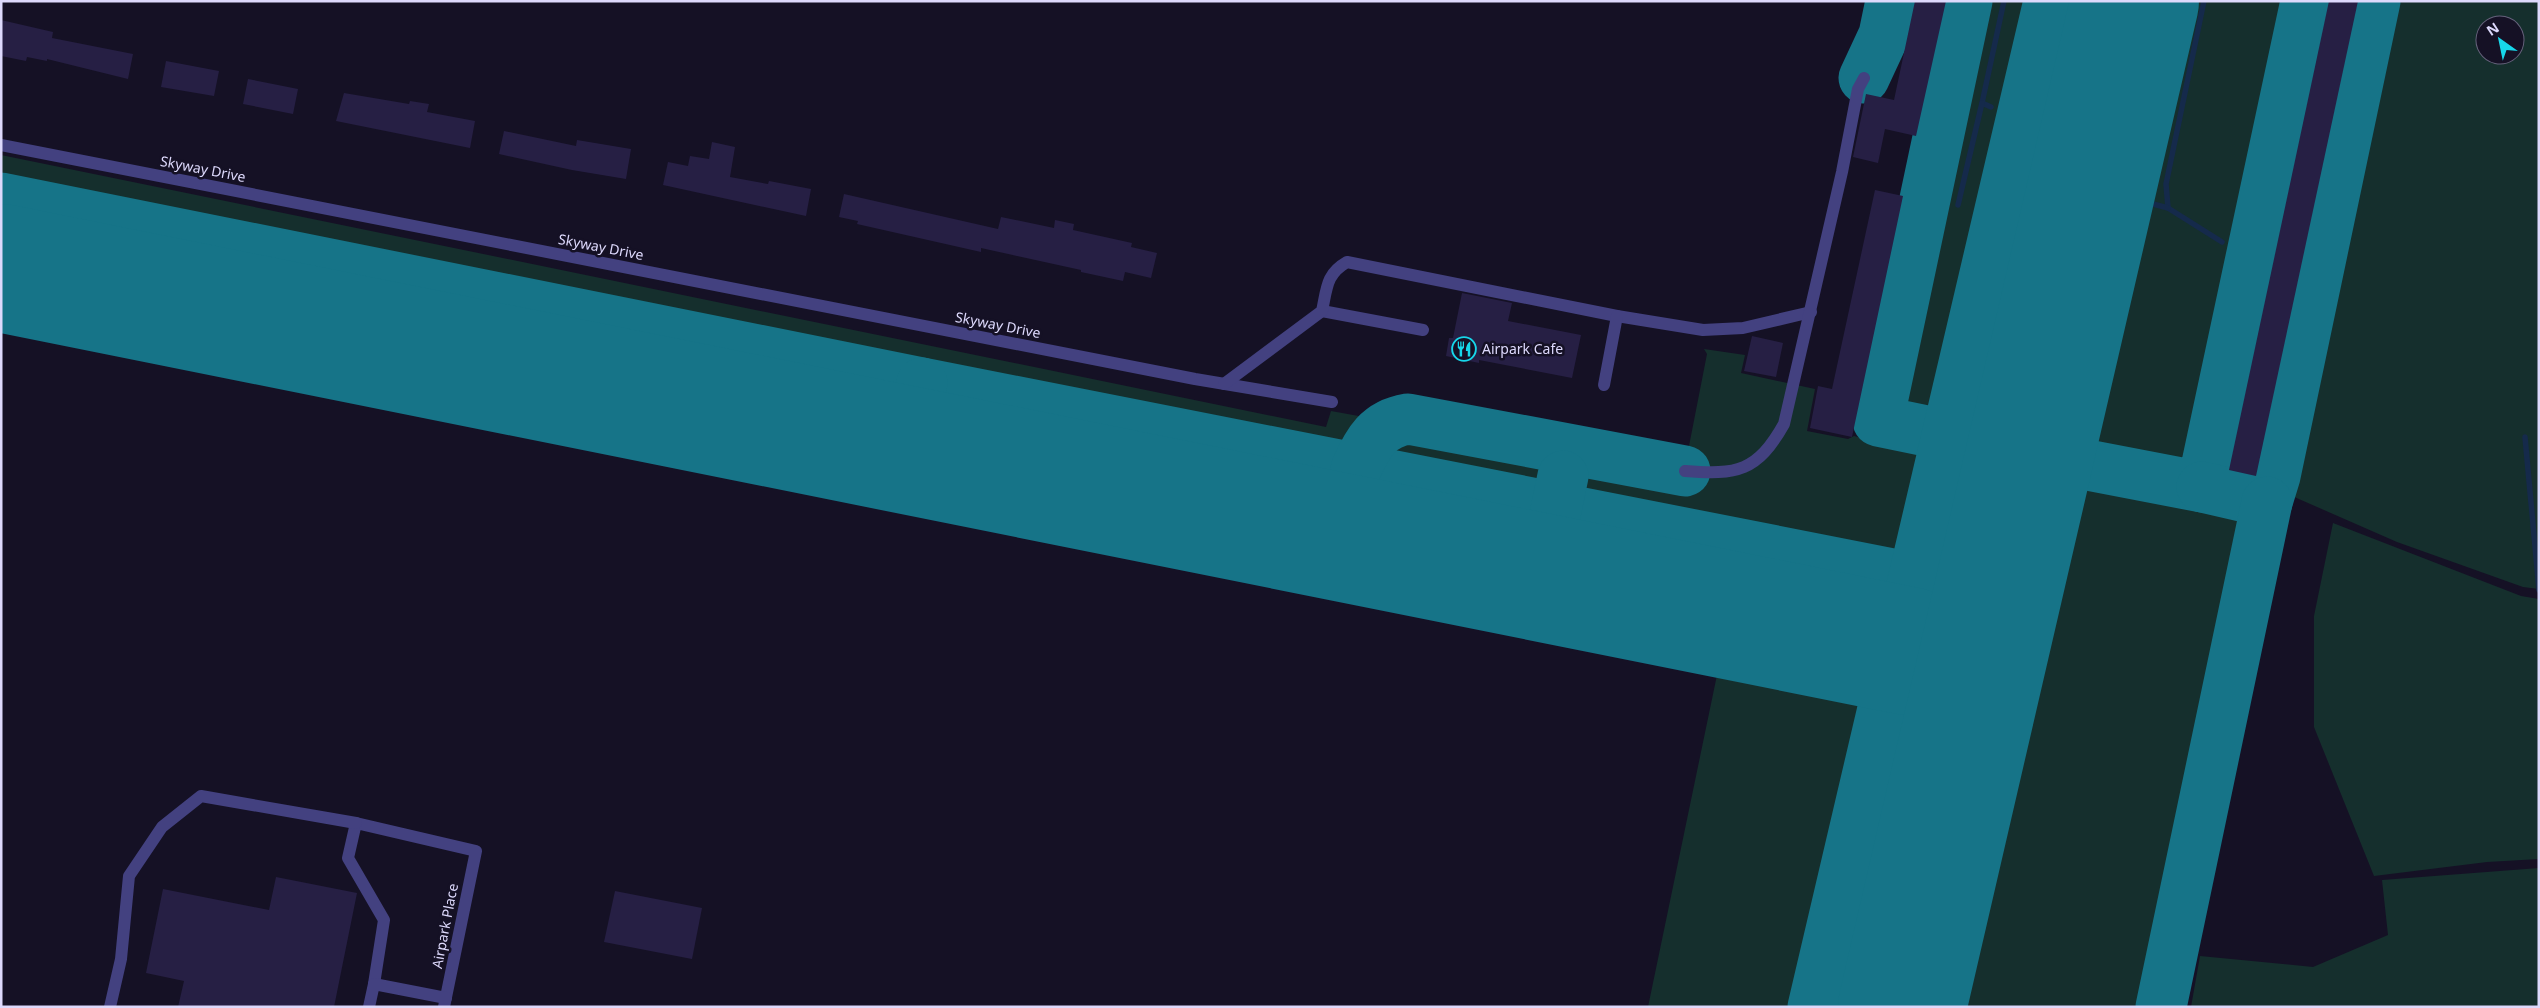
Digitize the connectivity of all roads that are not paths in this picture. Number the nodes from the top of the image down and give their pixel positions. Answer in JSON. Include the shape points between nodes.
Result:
{"nodes":[{"id":1,"x":1864,"y":78,"type":"dead end"},
{"id":2,"x":1,"y":145,"type":"edge"},
{"id":3,"x":1322,"y":311,"type":"junction"},
{"id":4,"x":1811,"y":312,"type":"junction"},
{"id":5,"x":1617,"y":316,"type":"junction"},
{"id":6,"x":1423,"y":330,"type":"dead end"},
{"id":7,"x":1224,"y":384,"type":"junction"},
{"id":8,"x":1604,"y":385,"type":"dead end"},
{"id":9,"x":1332,"y":402,"type":"dead end"},
{"id":10,"x":1685,"y":471,"type":"dead end"},
{"id":11,"x":356,"y":823,"type":"junction"},
{"id":12,"x":374,"y":984,"type":"junction"},
{"id":13,"x":445,"y":1003,"type":"edge"},
{"id":14,"x":110,"y":1007,"type":"edge"},
{"id":15,"x":369,"y":1007,"type":"edge"}],
"edges":[{"from":1,"to":4,"type":"street","via":[[1858,89]]},
{"from":2,"to":7,"type":"street","name":"Skyway Drive"},
{"from":3,"to":5,"type":"street","via":[[1329,279],[1347,262]]},
{"from":3,"to":6,"type":"street"},
{"from":3,"to":7,"type":"street"},
{"from":4,"to":5,"type":"street","via":[[1743,328],[1712,330]]},
{"from":4,"to":10,"type":"street","via":[[1784,424],[1765,454],[1749,466],[1728,472]]},
{"from":5,"to":8,"type":"street"},
{"from":7,"to":9,"type":"street","name":"Skyway Drive"},
{"from":11,"to":12,"type":"street","via":[[348,858],[384,920]]},
{"from":11,"to":13,"type":"street","name":"Airpark Place","via":[[476,850]]},
{"from":11,"to":14,"type":"street","via":[[201,796],[162,827],[129,876],[121,958]]},
{"from":12,"to":13,"type":"street"},
{"from":12,"to":15,"type":"street"}]}
